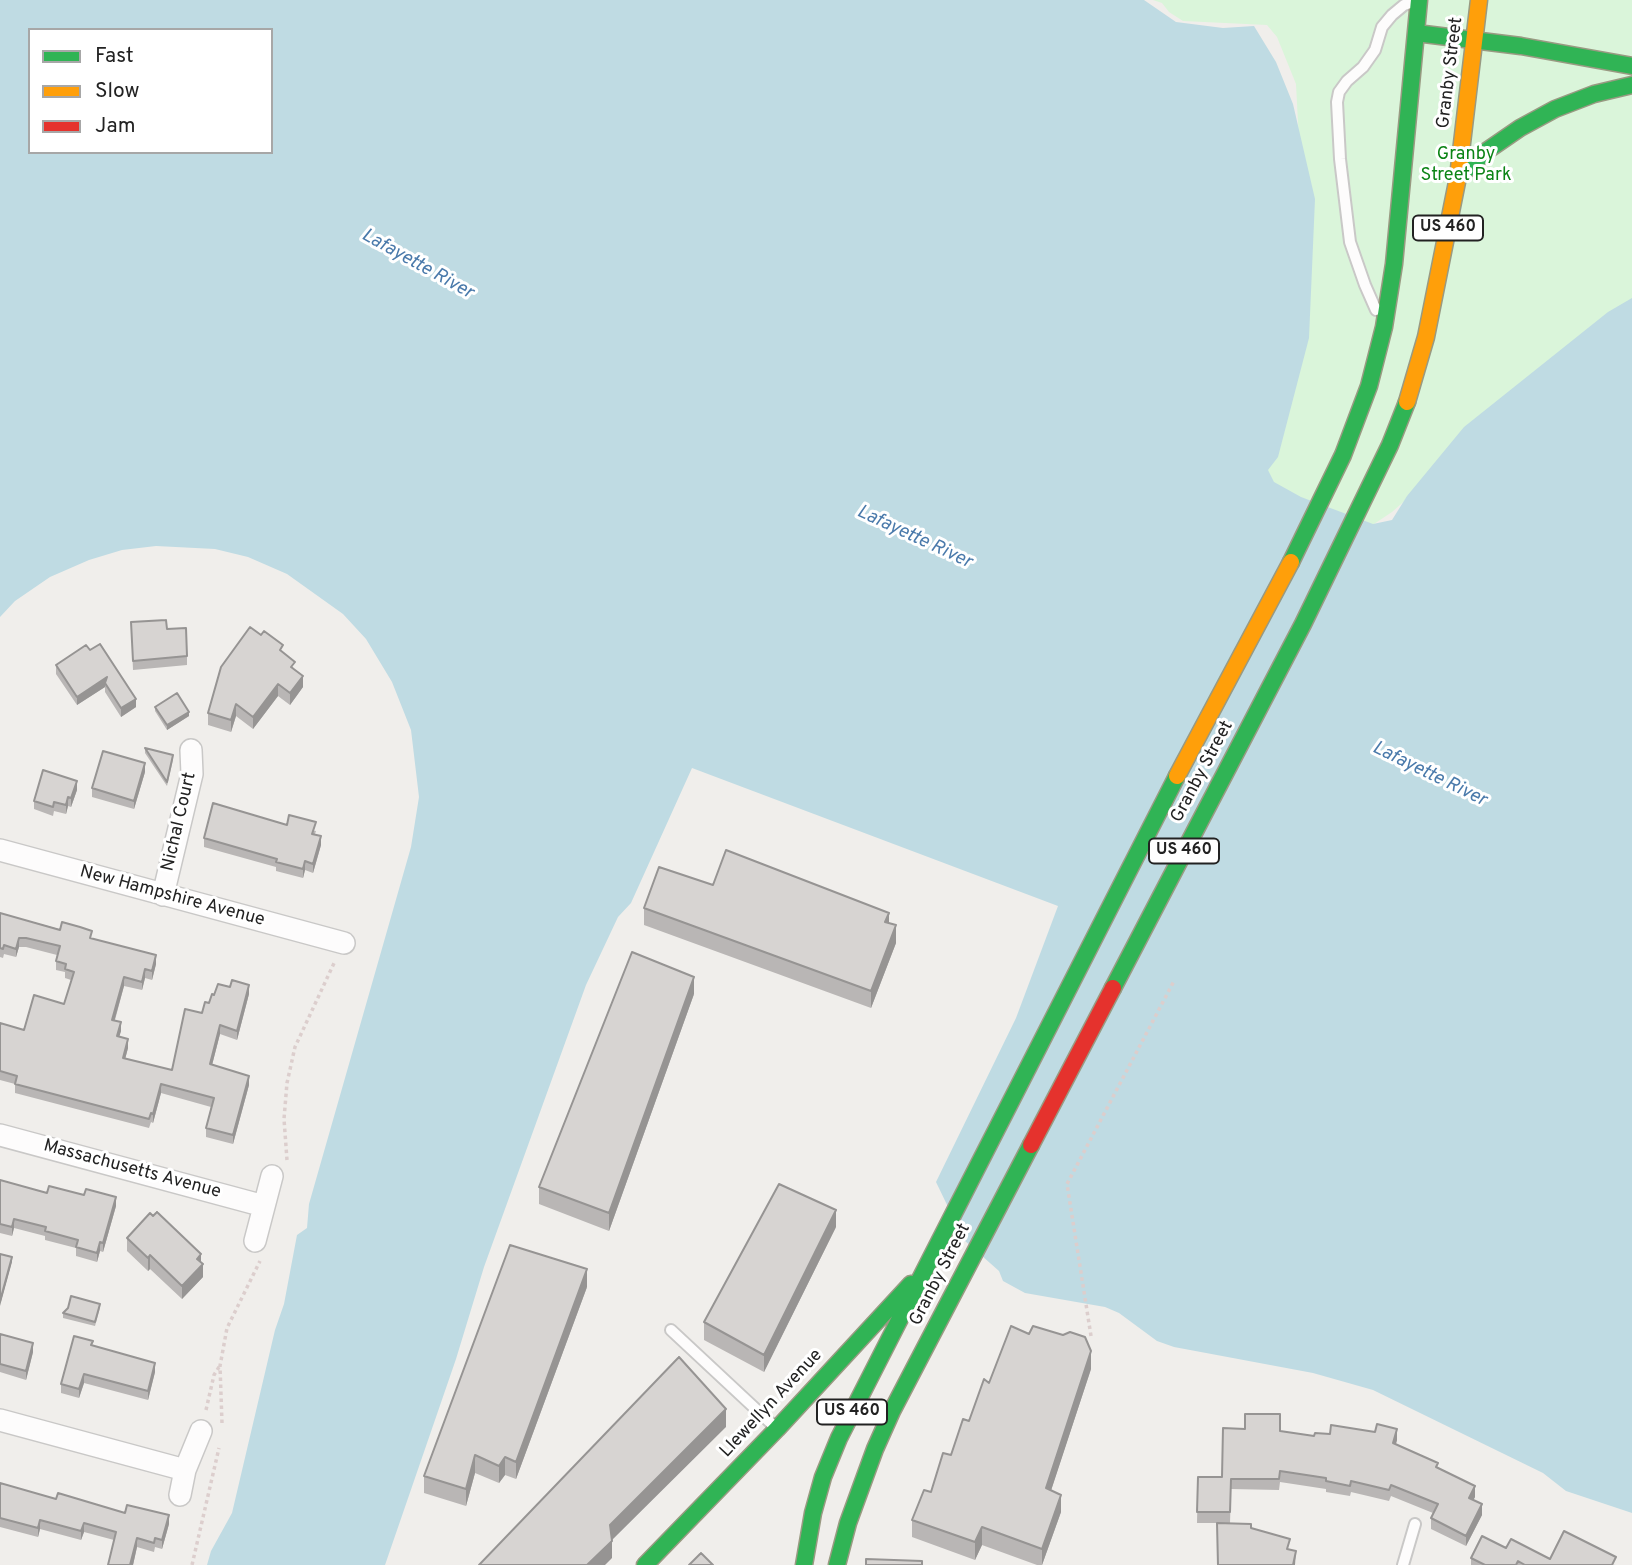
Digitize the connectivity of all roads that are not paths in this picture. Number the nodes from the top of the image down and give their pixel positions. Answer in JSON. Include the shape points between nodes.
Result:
{"nodes":[{"id":1,"x":1419,"y":0,"type":"edge"},
{"id":2,"x":1479,"y":0,"type":"edge"},
{"id":3,"x":1416,"y":33,"type":"junction"},
{"id":4,"x":1474,"y":40,"type":"junction"},
{"id":5,"x":1632,"y":66,"type":"edge"},
{"id":6,"x":1632,"y":85,"type":"edge"},
{"id":7,"x":1458,"y":177,"type":"junction"},
{"id":8,"x":1384,"y":327,"type":"junction"},
{"id":9,"x":191,"y":750,"type":"dead end"},
{"id":10,"x":0,"y":850,"type":"edge"},
{"id":11,"x":163,"y":895,"type":"junction"},
{"id":12,"x":344,"y":943,"type":"dead end"},
{"id":13,"x":0,"y":1135,"type":"edge"},
{"id":14,"x":272,"y":1176,"type":"dead end"},
{"id":15,"x":264,"y":1206,"type":"junction"},
{"id":16,"x":255,"y":1241,"type":"dead end"},
{"id":17,"x":926,"y":1269,"type":"junction"},
{"id":18,"x":671,"y":1330,"type":"dead end"},
{"id":19,"x":0,"y":1420,"type":"edge"},
{"id":20,"x":777,"y":1429,"type":"junction"},
{"id":21,"x":201,"y":1431,"type":"road end"},
{"id":22,"x":185,"y":1470,"type":"junction"},
{"id":23,"x":180,"y":1495,"type":"dead end"},
{"id":24,"x":1415,"y":1524,"type":"dead end"},
{"id":25,"x":645,"y":1565,"type":"edge"},
{"id":26,"x":804,"y":1565,"type":"edge"},
{"id":27,"x":837,"y":1565,"type":"edge"},
{"id":28,"x":1403,"y":1565,"type":"edge"}],
"edges":[{"from":1,"to":3,"type":"main road","name":"Granby Street","number":"US 460"},
{"from":1,"to":8,"type":"lane","via":[[1404,5],[1382,27],[1375,50],[1339,92],[1337,102],[1350,242]]},
{"from":2,"to":4,"type":"main road","name":"Granby Street","number":"US 460"},
{"from":3,"to":4,"type":"main road"},
{"from":3,"to":8,"type":"main road","name":"Granby Street","number":"US 460"},
{"from":4,"to":5,"type":"main road"},
{"from":4,"to":7,"type":"main road","name":"Granby Street","number":"US 460"},
{"from":6,"to":7,"type":"main road","via":[[1594,94],[1532,121]]},
{"from":7,"to":27,"type":"main road","name":"Granby Street","number":"US 460","via":[[1426,337],[1391,445],[1303,624],[875,1449]]},
{"from":8,"to":17,"type":"main road","name":"Granby Street","number":"US 460","via":[[1343,455]]},
{"from":9,"to":11,"type":"street","name":"Nichal Court","via":[[192,774]]},
{"from":10,"to":11,"type":"street","name":"New Hampshire Avenue"},
{"from":11,"to":12,"type":"street","name":"New Hampshire Avenue"},
{"from":13,"to":15,"type":"street","name":"Massachusetts Avenue"},
{"from":14,"to":15,"type":"street"},
{"from":15,"to":16,"type":"street"},
{"from":17,"to":20,"type":"main road","name":"Llewellyn Avenue"},
{"from":17,"to":26,"type":"main road","name":"Granby Street","number":"US 460","via":[[823,1477]]},
{"from":18,"to":20,"type":"lane"},
{"from":19,"to":22,"type":"street"},
{"from":20,"to":25,"type":"main road","name":"Llewellyn Avenue"},
{"from":21,"to":22,"type":"street"},
{"from":22,"to":23,"type":"street"},
{"from":24,"to":28,"type":"lane"}]}
